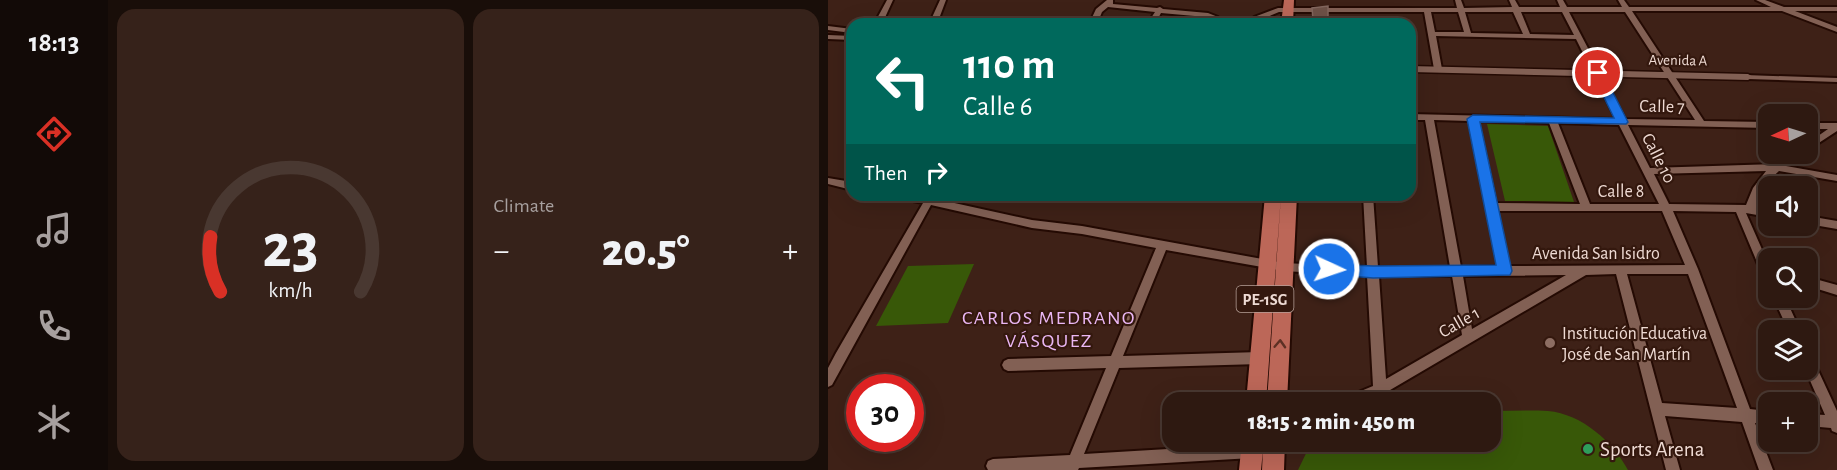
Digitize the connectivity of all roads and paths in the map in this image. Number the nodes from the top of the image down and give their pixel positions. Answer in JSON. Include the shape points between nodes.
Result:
{"nodes":[{"id":1,"x":890,"y":0,"type":"edge"},
{"id":2,"x":943,"y":0,"type":"edge"},
{"id":3,"x":1355,"y":0,"type":"edge"},
{"id":4,"x":1407,"y":0,"type":"edge"},
{"id":5,"x":1458,"y":0,"type":"edge"},
{"id":6,"x":1512,"y":0,"type":"edge"},
{"id":7,"x":1560,"y":0,"type":"edge"},
{"id":8,"x":1621,"y":0,"type":"edge"},
{"id":9,"x":1759,"y":0,"type":"edge"},
{"id":10,"x":1109,"y":2,"type":"edge"},
{"id":11,"x":1294,"y":6,"type":"edge"},
{"id":12,"x":1161,"y":9,"type":"junction"},
{"id":13,"x":1837,"y":9,"type":"edge"},
{"id":14,"x":1782,"y":10,"type":"junction"},
{"id":15,"x":1355,"y":11,"type":"junction"},
{"id":16,"x":1409,"y":11,"type":"junction"},
{"id":17,"x":1427,"y":11,"type":"junction"},
{"id":18,"x":1460,"y":11,"type":"junction"},
{"id":19,"x":1516,"y":11,"type":"junction"},
{"id":20,"x":1566,"y":11,"type":"junction"},
{"id":21,"x":1629,"y":11,"type":"junction"},
{"id":22,"x":881,"y":18,"type":"edge"},
{"id":23,"x":936,"y":18,"type":"edge"},
{"id":24,"x":1096,"y":18,"type":"edge"},
{"id":25,"x":1155,"y":18,"type":"edge"},
{"id":26,"x":1214,"y":18,"type":"edge"},
{"id":27,"x":1259,"y":18,"type":"edge"},
{"id":28,"x":828,"y":28,"type":"edge"},
{"id":29,"x":846,"y":30,"type":"edge"},
{"id":30,"x":1837,"y":30,"type":"edge"},
{"id":31,"x":1431,"y":34,"type":"junction"},
{"id":32,"x":1468,"y":34,"type":"junction"},
{"id":33,"x":1527,"y":35,"type":"junction"},
{"id":34,"x":829,"y":38,"type":"edge"},
{"id":35,"x":846,"y":38,"type":"edge"},
{"id":36,"x":1580,"y":38,"type":"junction"},
{"id":37,"x":1416,"y":69,"type":"edge"},
{"id":38,"x":1438,"y":69,"type":"junction"},
{"id":39,"x":1598,"y":73,"type":"junction"},
{"id":40,"x":1671,"y":75,"type":"junction"},
{"id":41,"x":1748,"y":77,"type":"joint"},
{"id":42,"x":1827,"y":80,"type":"junction"},
{"id":43,"x":1837,"y":80,"type":"edge"},
{"id":44,"x":1837,"y":89,"type":"edge"},
{"id":45,"x":1416,"y":117,"type":"edge"},
{"id":46,"x":1430,"y":118,"type":"junction"},
{"id":47,"x":1473,"y":119,"type":"junction"},
{"id":48,"x":1552,"y":120,"type":"junction"},
{"id":49,"x":1622,"y":122,"type":"junction"},
{"id":50,"x":1701,"y":123,"type":"junction"},
{"id":51,"x":1758,"y":125,"type":"edge"},
{"id":52,"x":1818,"y":126,"type":"edge"},
{"id":53,"x":1837,"y":126,"type":"edge"},
{"id":54,"x":1818,"y":140,"type":"edge"},
{"id":55,"x":1780,"y":164,"type":"edge"},
{"id":56,"x":1775,"y":167,"type":"junction"},
{"id":57,"x":1647,"y":171,"type":"junction"},
{"id":58,"x":1837,"y":178,"type":"edge"},
{"id":59,"x":828,"y":181,"type":"edge"},
{"id":60,"x":846,"y":185,"type":"edge"},
{"id":61,"x":929,"y":201,"type":"joint"},
{"id":62,"x":1273,"y":201,"type":"edge"},
{"id":63,"x":1288,"y":201,"type":"edge"},
{"id":64,"x":1368,"y":201,"type":"edge"},
{"id":65,"x":1491,"y":207,"type":"junction"},
{"id":66,"x":1586,"y":207,"type":"junction"},
{"id":67,"x":1666,"y":208,"type":"junction"},
{"id":68,"x":1738,"y":208,"type":"junction"},
{"id":69,"x":1750,"y":210,"type":"junction"},
{"id":70,"x":1758,"y":211,"type":"edge"},
{"id":71,"x":1818,"y":222,"type":"edge"},
{"id":72,"x":1837,"y":225,"type":"edge"},
{"id":73,"x":1162,"y":244,"type":"junction"},
{"id":74,"x":1758,"y":251,"type":"edge"},
{"id":75,"x":1276,"y":266,"type":"junction"},
{"id":76,"x":1692,"y":269,"type":"junction"},
{"id":77,"x":1585,"y":270,"type":"junction"},
{"id":78,"x":1620,"y":270,"type":"junction"},
{"id":79,"x":1457,"y":271,"type":"junction"},
{"id":80,"x":1505,"y":271,"type":"junction"},
{"id":81,"x":1373,"y":272,"type":"junction"},
{"id":82,"x":1818,"y":285,"type":"edge"},
{"id":83,"x":1837,"y":290,"type":"edge"},
{"id":84,"x":1468,"y":337,"type":"junction"},
{"id":85,"x":834,"y":356,"type":"edge"},
{"id":86,"x":1260,"y":358,"type":"junction"},
{"id":87,"x":1114,"y":362,"type":"junction"},
{"id":88,"x":1008,"y":365,"type":"dead end"},
{"id":89,"x":1817,"y":380,"type":"edge"},
{"id":90,"x":828,"y":381,"type":"edge"},
{"id":91,"x":1380,"y":388,"type":"junction"},
{"id":92,"x":1257,"y":392,"type":"edge"},
{"id":93,"x":1277,"y":392,"type":"edge"},
{"id":94,"x":1371,"y":392,"type":"edge"},
{"id":95,"x":1657,"y":409,"type":"junction"},
{"id":96,"x":1746,"y":415,"type":"junction"},
{"id":97,"x":1758,"y":416,"type":"edge"},
{"id":98,"x":1818,"y":421,"type":"edge"},
{"id":99,"x":1836,"y":423,"type":"edge"},
{"id":100,"x":1274,"y":452,"type":"edge"},
{"id":101,"x":1252,"y":454,"type":"edge"},
{"id":102,"x":993,"y":466,"type":"dead end"},
{"id":103,"x":1073,"y":466,"type":"edge"},
{"id":104,"x":1273,"y":470,"type":"edge"},
{"id":105,"x":1673,"y":470,"type":"edge"},
{"id":106,"x":1766,"y":470,"type":"edge"}],
"edges":[{"from":1,"to":22,"type":"street"},
{"from":2,"to":23,"type":"street"},
{"from":3,"to":15,"type":"street"},
{"from":4,"to":16,"type":"street"},
{"from":5,"to":18,"type":"street"},
{"from":6,"to":19,"type":"street"},
{"from":7,"to":20,"type":"street","name":"Calle 10"},
{"from":8,"to":21,"type":"street"},
{"from":9,"to":14,"type":"street"},
{"from":10,"to":12,"type":"street","via":[[1113,6]]},
{"from":10,"to":24,"type":"street"},
{"from":11,"to":15,"type":"street"},
{"from":11,"to":27,"type":"street"},
{"from":12,"to":25,"type":"street"},
{"from":12,"to":26,"type":"street"},
{"from":13,"to":14,"type":"street"},
{"from":14,"to":21,"type":"street"},
{"from":14,"to":30,"type":"street"},
{"from":15,"to":16,"type":"street","via":[[1373,15]]},
{"from":16,"to":17,"type":"street"},
{"from":17,"to":18,"type":"street"},
{"from":17,"to":31,"type":"street"},
{"from":18,"to":19,"type":"street"},
{"from":18,"to":32,"type":"street"},
{"from":19,"to":20,"type":"street"},
{"from":19,"to":33,"type":"street"},
{"from":20,"to":21,"type":"street"},
{"from":20,"to":36,"type":"street","name":"Calle 10"},
{"from":21,"to":40,"type":"street"},
{"from":28,"to":29,"type":"street"},
{"from":31,"to":32,"type":"street"},
{"from":31,"to":38,"type":"street"},
{"from":32,"to":33,"type":"street"},
{"from":33,"to":36,"type":"street"},
{"from":34,"to":35,"type":"street"},
{"from":36,"to":39,"type":"street","name":"Calle 10"},
{"from":37,"to":38,"type":"street","name":"Avenida A"},
{"from":38,"to":39,"type":"street","name":"Avenida A"},
{"from":39,"to":40,"type":"street","name":"Avenida A"},
{"from":39,"to":49,"type":"street","name":"Calle 10"},
{"from":40,"to":41,"type":"street","name":"Avenida A"},
{"from":40,"to":50,"type":"street"},
{"from":41,"to":42,"type":"street","name":"Avenida A"},
{"from":42,"to":43,"type":"street","name":"Avenida A"},
{"from":42,"to":44,"type":"street"},
{"from":45,"to":46,"type":"street","name":"Calle 7"},
{"from":46,"to":47,"type":"street","name":"Calle 7"},
{"from":46,"to":79,"type":"street"},
{"from":47,"to":48,"type":"street","name":"Calle 7"},
{"from":47,"to":65,"type":"street"},
{"from":48,"to":49,"type":"street","name":"Calle 7"},
{"from":48,"to":66,"type":"street"},
{"from":49,"to":50,"type":"street","name":"Calle 7"},
{"from":49,"to":57,"type":"street","name":"Calle 10"},
{"from":50,"to":51,"type":"street","name":"Calle 7"},
{"from":52,"to":53,"type":"street"},
{"from":53,"to":54,"type":"street"},
{"from":55,"to":56,"type":"street"},
{"from":56,"to":57,"type":"street"},
{"from":56,"to":58,"type":"street"},
{"from":56,"to":69,"type":"street","via":[[1758,184]]},
{"from":57,"to":67,"type":"street","name":"Calle 10"},
{"from":59,"to":60,"type":"street"},
{"from":61,"to":73,"type":"street","name":"Avenida San Isidro","via":[[1032,224]]},
{"from":61,"to":85,"type":"street"},
{"from":62,"to":75,"type":"main road","number":"PE-1SG"},
{"from":63,"to":75,"type":"main road","number":"PE-1SG"},
{"from":64,"to":81,"type":"street"},
{"from":65,"to":66,"type":"street","name":"Calle 8"},
{"from":65,"to":80,"type":"street"},
{"from":66,"to":67,"type":"street","name":"Calle 8"},
{"from":67,"to":68,"type":"street","name":"Calle 8"},
{"from":67,"to":76,"type":"street","name":"Calle 10"},
{"from":68,"to":69,"type":"street","name":"Calle 8"},
{"from":68,"to":74,"type":"street"},
{"from":69,"to":70,"type":"street","name":"Calle 8"},
{"from":71,"to":72,"type":"street"},
{"from":73,"to":75,"type":"street","name":"Avenida San Isidro"},
{"from":73,"to":87,"type":"street"},
{"from":75,"to":81,"type":"street","name":"Avenida San Isidro"},
{"from":75,"to":86,"type":"main road","number":"PE-1SG"},
{"from":93,"to":75,"type":"main road","number":"PE-1SG","one_way":true},
{"from":76,"to":78,"type":"street","name":"Avenida San Isidro"},
{"from":76,"to":96,"type":"street","name":"Calle 10"},
{"from":77,"to":78,"type":"street","name":"Avenida San Isidro"},
{"from":77,"to":80,"type":"street","name":"Avenida San Isidro"},
{"from":77,"to":84,"type":"street","name":"Calle 1"},
{"from":78,"to":95,"type":"street"},
{"from":79,"to":80,"type":"street","name":"Avenida San Isidro"},
{"from":79,"to":81,"type":"street","name":"Avenida San Isidro"},
{"from":79,"to":84,"type":"street"},
{"from":81,"to":91,"type":"street"},
{"from":82,"to":83,"type":"street"},
{"from":84,"to":91,"type":"street","name":"Calle 1"},
{"from":85,"to":90,"type":"street"},
{"from":86,"to":87,"type":"street"},
{"from":86,"to":92,"type":"main road","number":"PE-1SG"},
{"from":87,"to":88,"type":"street"},
{"from":87,"to":103,"type":"street"},
{"from":89,"to":99,"type":"street"},
{"from":91,"to":94,"type":"street","name":"Calle 1"},
{"from":95,"to":96,"type":"street"},
{"from":95,"to":105,"type":"street"},
{"from":96,"to":97,"type":"street"},
{"from":96,"to":106,"type":"street","name":"Calle 10"},
{"from":98,"to":99,"type":"street"},
{"from":100,"to":104,"type":"main road"},
{"from":101,"to":103,"type":"street"},
{"from":102,"to":103,"type":"street"}]}
